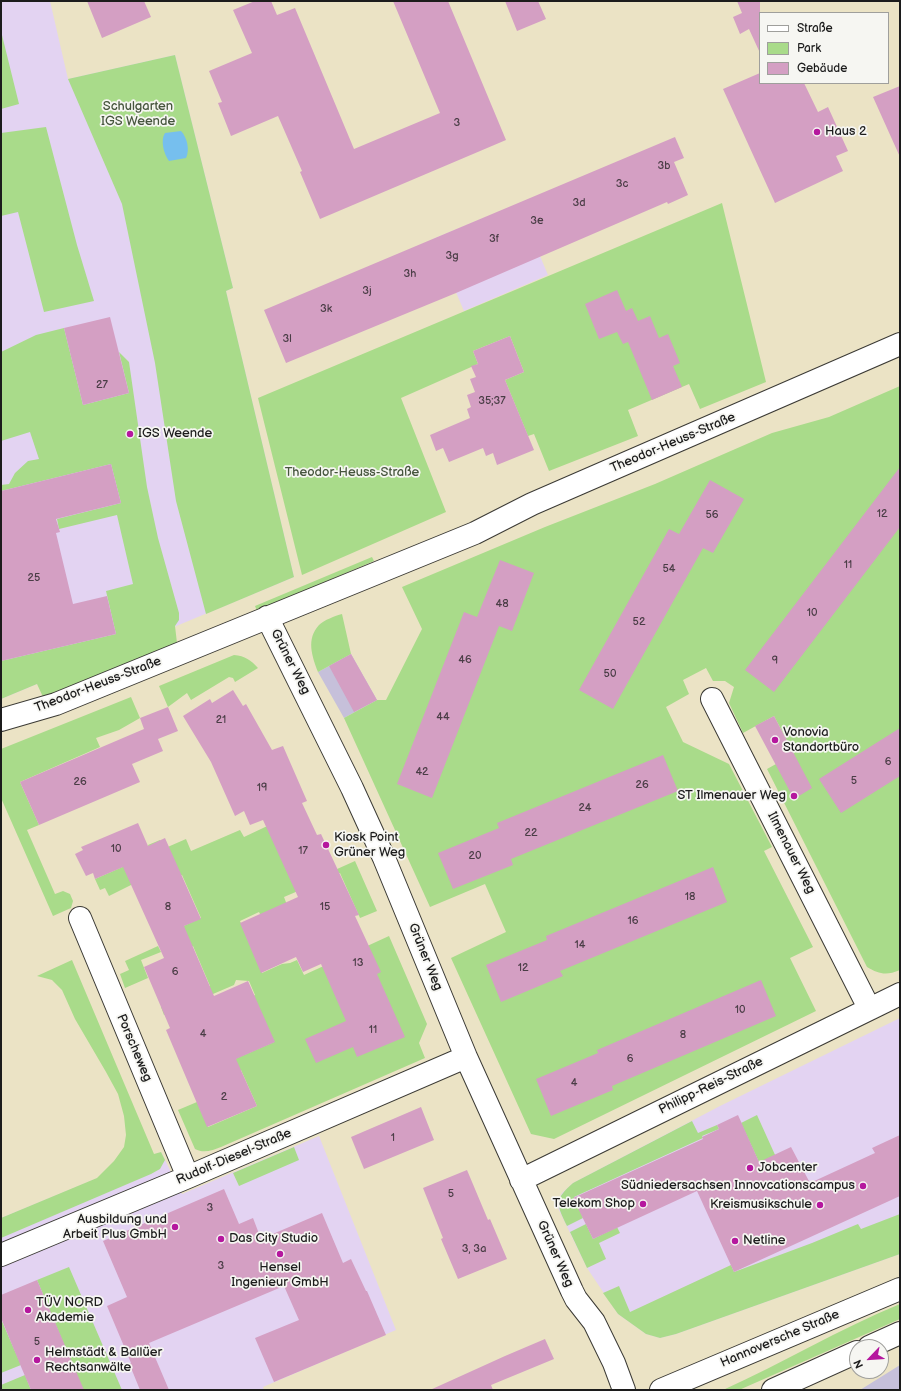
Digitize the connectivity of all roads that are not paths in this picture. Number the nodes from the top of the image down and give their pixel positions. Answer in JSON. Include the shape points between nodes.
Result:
{"nodes":[{"id":1,"x":900,"y":344,"type":"edge"},
{"id":2,"x":267,"y":617,"type":"junction"},
{"id":3,"x":712,"y":699,"type":"dead end"},
{"id":4,"x":1,"y":720,"type":"edge"},
{"id":5,"x":80,"y":918,"type":"dead end"},
{"id":6,"x":900,"y":994,"type":"edge"},
{"id":7,"x":869,"y":1008,"type":"junction"},
{"id":8,"x":466,"y":1057,"type":"junction"},
{"id":9,"x":188,"y":1177,"type":"junction"},
{"id":10,"x":521,"y":1180,"type":"junction"},
{"id":11,"x":1,"y":1255,"type":"edge"},
{"id":12,"x":900,"y":1289,"type":"edge"},
{"id":13,"x":576,"y":1299,"type":"junction"},
{"id":14,"x":900,"y":1333,"type":"edge"},
{"id":15,"x":887,"y":1339,"type":"edge"},
{"id":16,"x":849,"y":1356,"type":"edge"},
{"id":17,"x":610,"y":1390,"type":"edge"},
{"id":18,"x":624,"y":1390,"type":"edge"},
{"id":19,"x":661,"y":1390,"type":"edge"},
{"id":20,"x":772,"y":1390,"type":"edge"}],
"edges":[{"from":1,"to":2,"type":"street","name":"Theodor-Heuss-Straße","via":[[532,504],[475,533]]},
{"from":2,"to":4,"type":"street","name":"Theodor-Heuss-Straße","via":[[56,704]]},
{"from":2,"to":8,"type":"street","name":"Grüner Weg","via":[[384,858]]},
{"from":3,"to":7,"type":"street","name":"Ilmenauer Weg"},
{"from":5,"to":9,"type":"street","name":"Porscheweg"},
{"from":6,"to":7,"type":"street","name":"Philipp-Reis-Straße"},
{"from":7,"to":10,"type":"street","name":"Philipp-Reis-Straße"},
{"from":8,"to":9,"type":"street","name":"Rudolf-Diesel-Straße"},
{"from":8,"to":10,"type":"street","name":"Grüner Weg"},
{"from":9,"to":11,"type":"street","name":"Rudolf-Diesel-Straße"},
{"from":10,"to":13,"type":"street","name":"Grüner Weg"},
{"from":12,"to":19,"type":"street","name":"Hannoversche Straße"},
{"from":13,"to":17,"type":"street","name":"Grüner Weg"},
{"from":13,"to":18,"type":"street","name":"Grüner Weg","via":[[594,1322]]},
{"from":14,"to":15,"type":"street"},
{"from":16,"to":20,"type":"street"}]}
